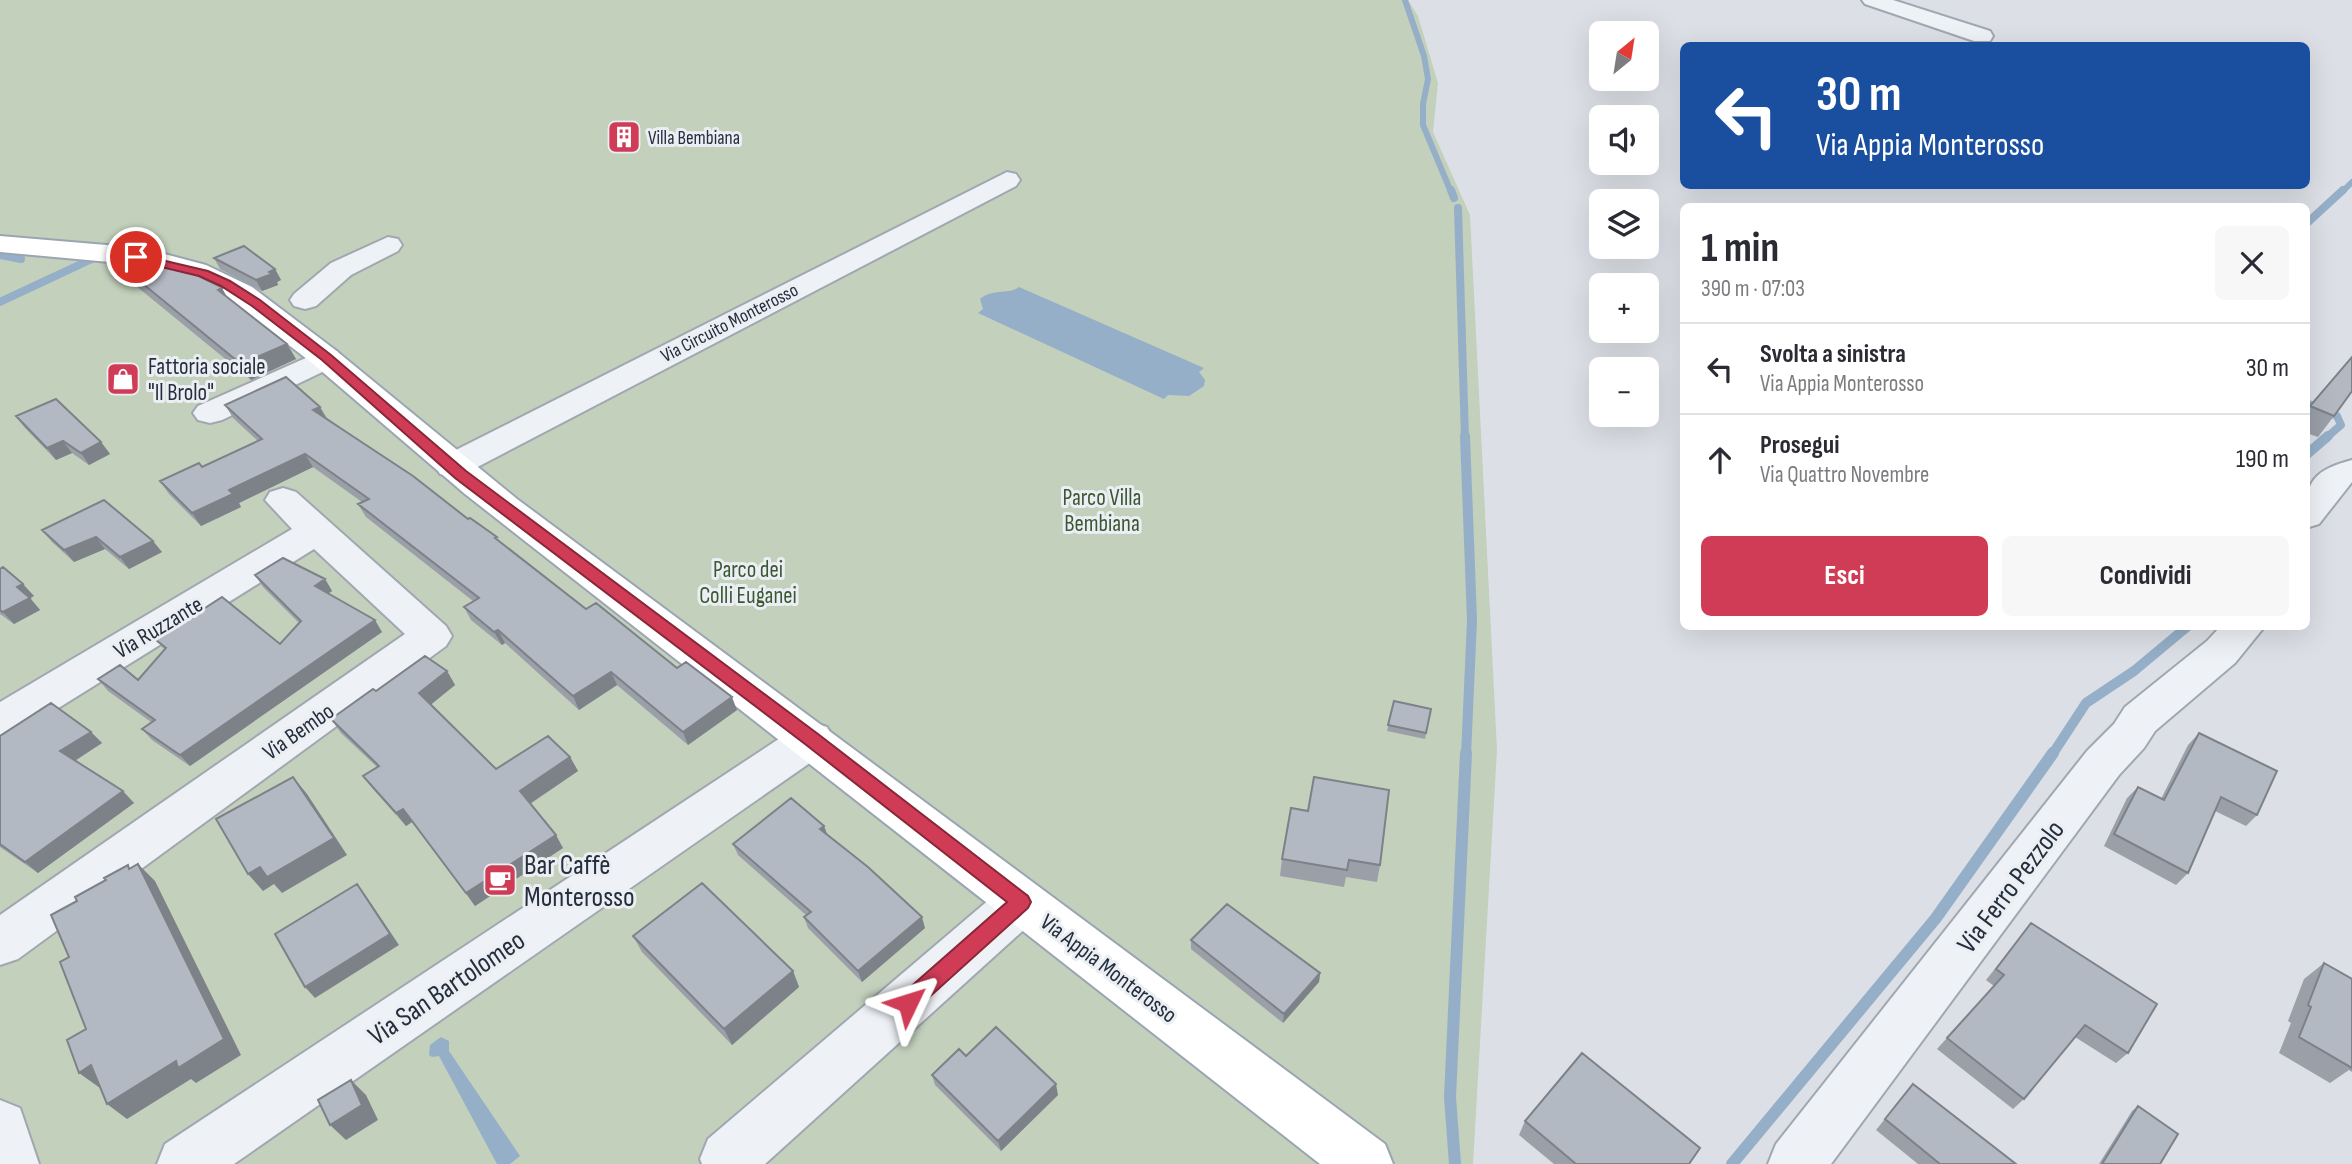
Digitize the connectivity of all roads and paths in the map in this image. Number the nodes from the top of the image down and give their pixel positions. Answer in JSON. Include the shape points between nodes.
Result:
{"nodes":[{"id":1,"x":1872,"y":0,"type":"edge"},
{"id":2,"x":1982,"y":36,"type":"dead end"},
{"id":3,"x":1007,"y":180,"type":"dead end"},
{"id":4,"x":0,"y":244,"type":"edge"},
{"id":5,"x":388,"y":245,"type":"dead end"},
{"id":6,"x":305,"y":300,"type":"dead end"},
{"id":7,"x":326,"y":358,"type":"junction"},
{"id":8,"x":210,"y":413,"type":"dead end"},
{"id":9,"x":452,"y":466,"type":"junction"},
{"id":10,"x":2352,"y":471,"type":"edge"},
{"id":11,"x":283,"y":500,"type":"dead end"},
{"id":12,"x":2310,"y":511,"type":"edge"},
{"id":13,"x":316,"y":531,"type":"junction"},
{"id":14,"x":2241,"y":630,"type":"edge"},
{"id":15,"x":0,"y":723,"type":"edge"},
{"id":16,"x":812,"y":739,"type":"junction"},
{"id":17,"x":1021,"y":902,"type":"junction"},
{"id":18,"x":0,"y":943,"type":"edge"},
{"id":19,"x":0,"y":1128,"type":"edge"},
{"id":20,"x":11,"y":1164,"type":"edge"},
{"id":21,"x":185,"y":1164,"type":"edge"},
{"id":22,"x":730,"y":1164,"type":"edge"},
{"id":23,"x":1365,"y":1164,"type":"edge"},
{"id":24,"x":1796,"y":1164,"type":"edge"}],
"edges":[{"from":1,"to":2,"type":"street"},
{"from":3,"to":9,"type":"street","name":"Via Circuito Monterosso"},
{"from":4,"to":7,"type":"main road","name":"Via Appia Monterosso","via":[[114,254],[204,273],[256,303]]},
{"from":5,"to":6,"type":"street","via":[[341,269]]},
{"from":7,"to":8,"type":"street"},
{"from":7,"to":9,"type":"main road","name":"Via Appia Monterosso"},
{"from":9,"to":16,"type":"main road","name":"Via Appia Monterosso"},
{"from":10,"to":12,"type":"street","via":[[2338,475]]},
{"from":11,"to":13,"type":"street","name":"Via Bembo"},
{"from":13,"to":15,"type":"street","name":"Via Ruzzante"},
{"from":13,"to":18,"type":"street","name":"Via Bembo","via":[[432,636]]},
{"from":14,"to":24,"type":"street","name":"Via Ferro Pezzolo","via":[[2140,719],[2103,763]]},
{"from":16,"to":17,"type":"main road","name":"Via Appia Monterosso"},
{"from":16,"to":21,"type":"street","name":"Via San Bartolomeo"},
{"from":17,"to":22,"type":"street","via":[[728,1159]]},
{"from":17,"to":23,"type":"main road","name":"Via Appia Monterosso"},
{"from":19,"to":20,"type":"street"}]}
